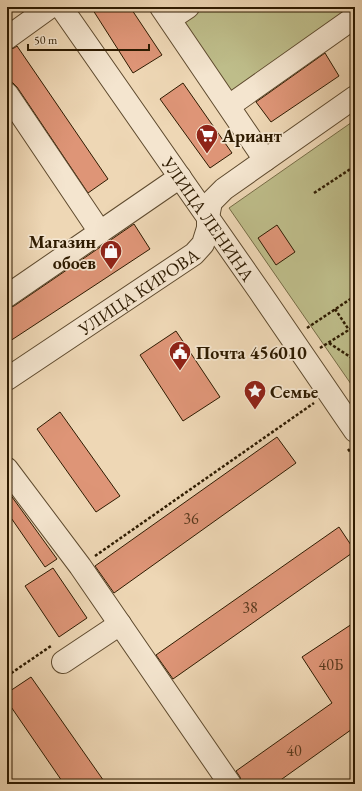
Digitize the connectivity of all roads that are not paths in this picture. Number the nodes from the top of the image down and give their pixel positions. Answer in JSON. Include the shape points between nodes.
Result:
{"nodes":[{"id":1,"x":50,"y":7,"type":"edge"},
{"id":2,"x":61,"y":7,"type":"edge"},
{"id":3,"x":188,"y":7,"type":"edge"},
{"id":4,"x":166,"y":13,"type":"edge"},
{"id":5,"x":355,"y":17,"type":"edge"},
{"id":6,"x":7,"y":38,"type":"edge"},
{"id":7,"x":7,"y":94,"type":"edge"},
{"id":8,"x":355,"y":97,"type":"edge"},
{"id":9,"x":229,"y":106,"type":"junction"},
{"id":10,"x":265,"y":160,"type":"junction"},
{"id":11,"x":180,"y":177,"type":"junction"},
{"id":12,"x":208,"y":217,"type":"junction"},
{"id":13,"x":100,"y":232,"type":"junction"},
{"id":14,"x":7,"y":296,"type":"edge"},
{"id":15,"x":7,"y":379,"type":"edge"},
{"id":16,"x":355,"y":431,"type":"edge"},
{"id":17,"x":7,"y":469,"type":"edge"},
{"id":18,"x":120,"y":624,"type":"junction"},
{"id":19,"x":63,"y":662,"type":"dead end"},
{"id":20,"x":230,"y":784,"type":"edge"}],
"edges":[{"from":1,"to":6,"type":"street"},
{"from":2,"to":11,"type":"street","name":"УЛИЦА ЛЕНИНА"},
{"from":3,"to":4,"type":"street"},
{"from":4,"to":9,"type":"street"},
{"from":5,"to":9,"type":"street"},
{"from":7,"to":13,"type":"street"},
{"from":8,"to":10,"type":"street","name":"УЛИЦА КИРОВА"},
{"from":9,"to":10,"type":"street"},
{"from":10,"to":12,"type":"street","name":"УЛИЦА КИРОВА","via":[[224,189],[211,202]]},
{"from":11,"to":12,"type":"street","name":"УЛИЦА ЛЕНИНА"},
{"from":11,"to":13,"type":"street"},
{"from":12,"to":15,"type":"street","name":"УЛИЦА КИРОВА","via":[[208,228],[203,244],[194,254]]},
{"from":12,"to":16,"type":"street","name":"УЛИЦА ЛЕНИНА"},
{"from":13,"to":14,"type":"street"},
{"from":17,"to":18,"type":"street"},
{"from":18,"to":19,"type":"street"},
{"from":18,"to":20,"type":"street"}]}
